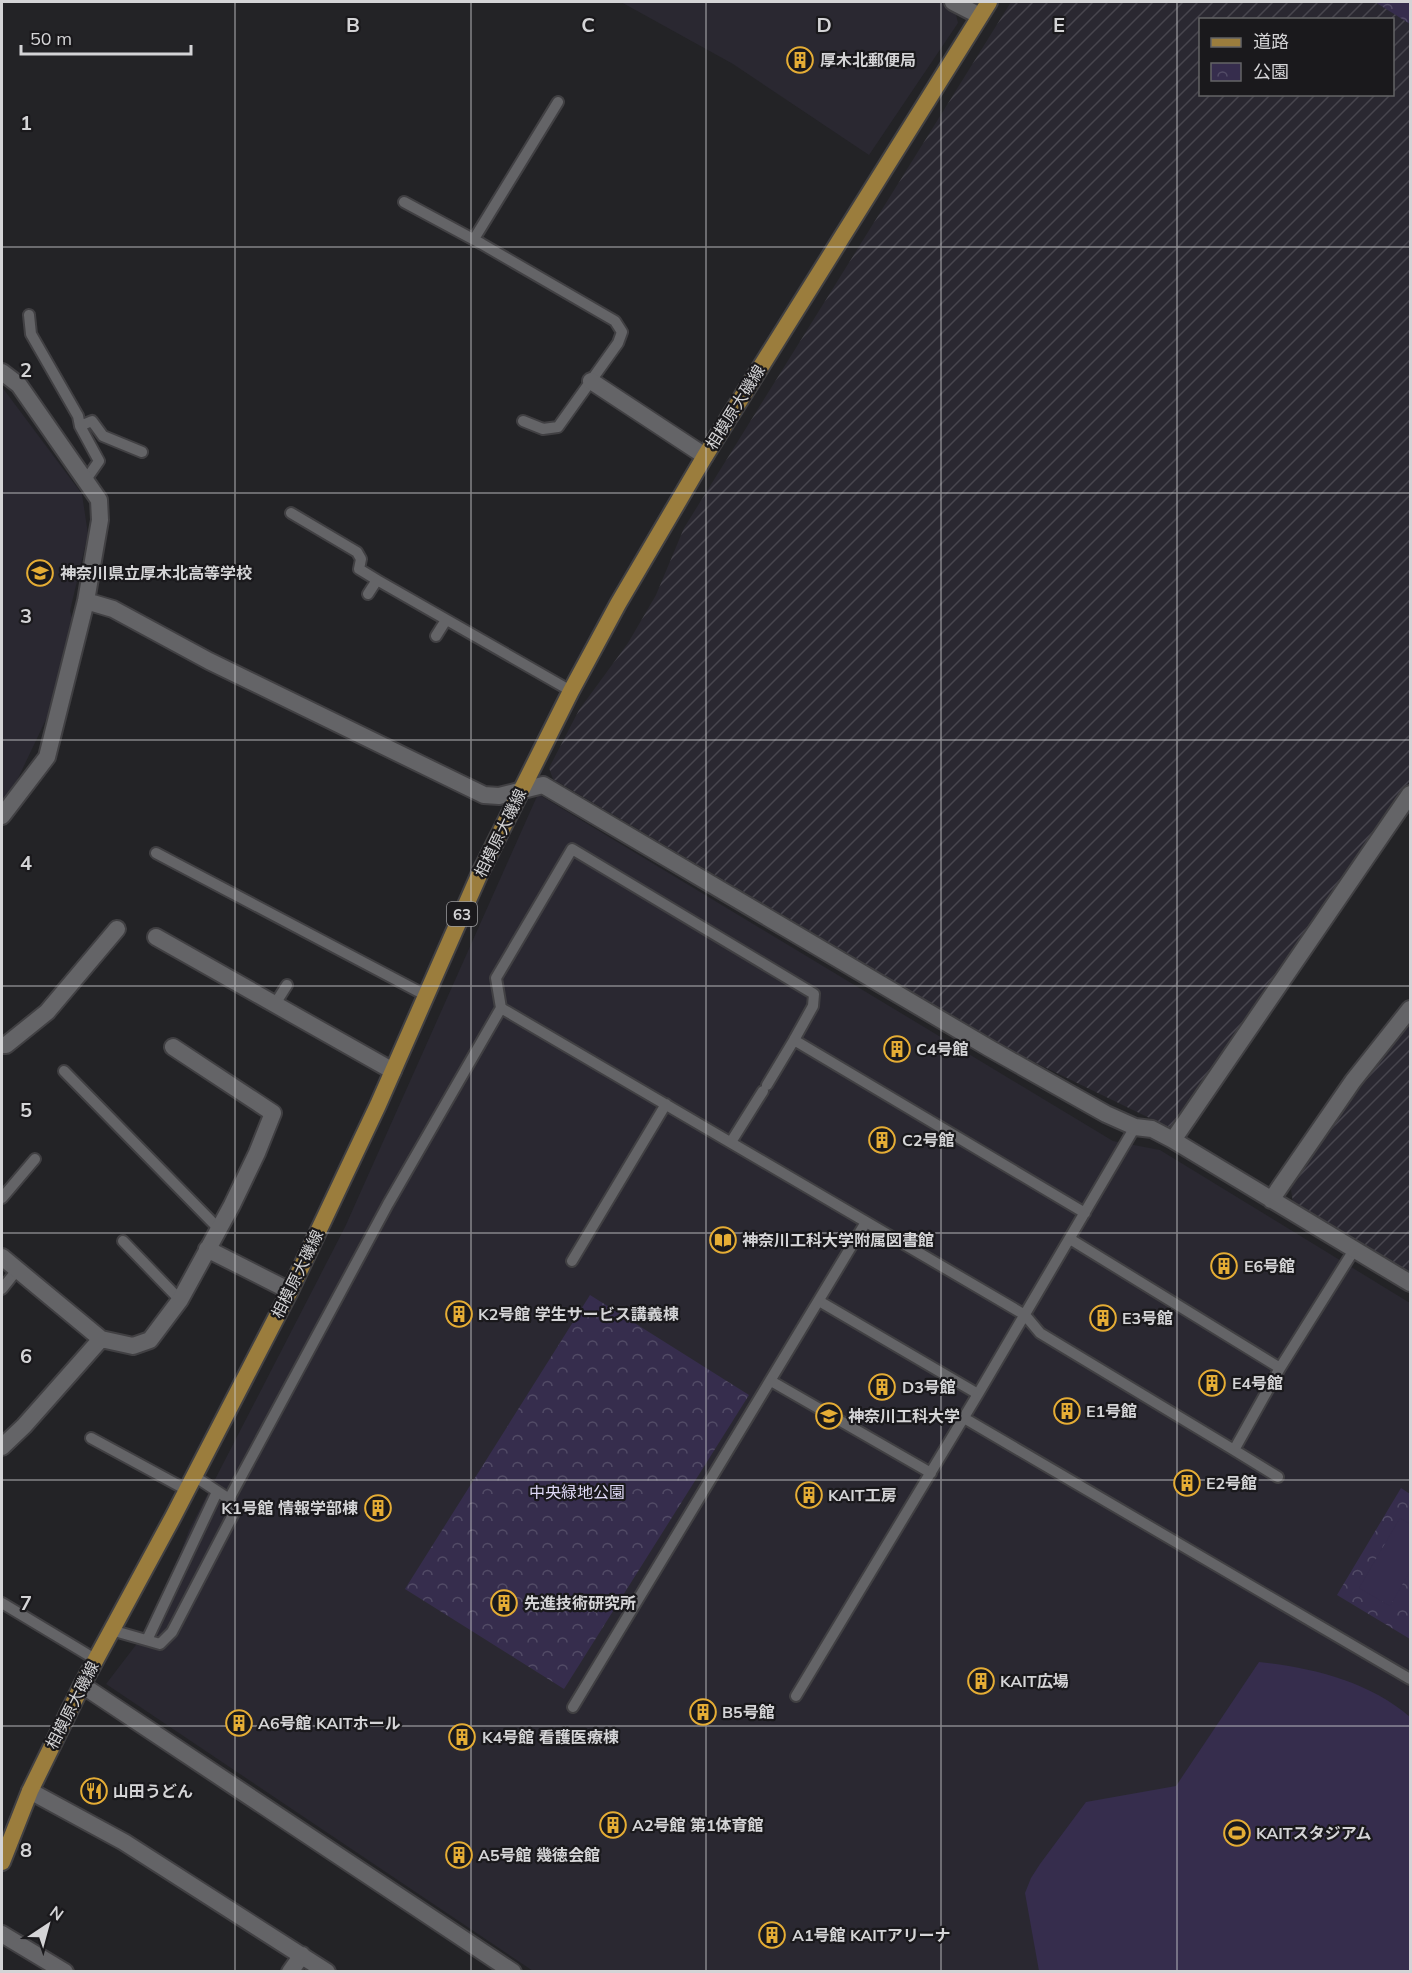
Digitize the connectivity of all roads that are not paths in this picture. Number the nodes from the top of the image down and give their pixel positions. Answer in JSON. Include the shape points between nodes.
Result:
{"nodes":[{"id":1,"x":953,"y":2,"type":"edge"},
{"id":2,"x":984,"y":9,"type":"edge"},
{"id":3,"x":558,"y":102,"type":"dead end"},
{"id":4,"x":404,"y":202,"type":"dead end"},
{"id":5,"x":474,"y":239,"type":"junction"},
{"id":6,"x":29,"y":315,"type":"dead end"},
{"id":7,"x":2,"y":372,"type":"edge"},
{"id":8,"x":591,"y":381,"type":"junction"},
{"id":9,"x":523,"y":422,"type":"dead end"},
{"id":10,"x":80,"y":426,"type":"junction"},
{"id":11,"x":142,"y":452,"type":"dead end"},
{"id":12,"x":705,"y":456,"type":"junction"},
{"id":13,"x":85,"y":481,"type":"junction"},
{"id":14,"x":291,"y":513,"type":"dead end"},
{"id":15,"x":377,"y":580,"type":"junction"},
{"id":16,"x":368,"y":594,"type":"dead end"},
{"id":17,"x":86,"y":601,"type":"junction"},
{"id":18,"x":446,"y":620,"type":"junction"},
{"id":19,"x":436,"y":636,"type":"dead end"},
{"id":20,"x":571,"y":691,"type":"junction"},
{"id":21,"x":520,"y":789,"type":"junction"},
{"id":22,"x":1408,"y":803,"type":"edge"},
{"id":23,"x":2,"y":816,"type":"edge"},
{"id":24,"x":156,"y":853,"type":"dead end"},
{"id":25,"x":117,"y":929,"type":"dead end"},
{"id":26,"x":156,"y":937,"type":"dead end"},
{"id":27,"x":287,"y":985,"type":"dead end"},
{"id":28,"x":427,"y":996,"type":"junction"},
{"id":29,"x":275,"y":1004,"type":"junction"},
{"id":30,"x":501,"y":1008,"type":"junction"},
{"id":31,"x":1410,"y":1009,"type":"edge"},
{"id":32,"x":794,"y":1040,"type":"junction"},
{"id":33,"x":2,"y":1045,"type":"edge"},
{"id":34,"x":173,"y":1047,"type":"dead end"},
{"id":35,"x":64,"y":1071,"type":"dead end"},
{"id":36,"x":393,"y":1071,"type":"junction"},
{"id":37,"x":666,"y":1104,"type":"junction"},
{"id":38,"x":1135,"y":1127,"type":"junction"},
{"id":39,"x":1173,"y":1140,"type":"junction"},
{"id":40,"x":731,"y":1142,"type":"junction"},
{"id":41,"x":35,"y":1159,"type":"dead end"},
{"id":42,"x":2,"y":1198,"type":"edge"},
{"id":43,"x":1271,"y":1200,"type":"junction"},
{"id":44,"x":1084,"y":1214,"type":"junction"},
{"id":45,"x":866,"y":1222,"type":"junction"},
{"id":46,"x":218,"y":1228,"type":"junction"},
{"id":47,"x":1070,"y":1239,"type":"junction"},
{"id":48,"x":123,"y":1241,"type":"dead end"},
{"id":49,"x":207,"y":1249,"type":"junction"},
{"id":50,"x":1354,"y":1250,"type":"junction"},
{"id":51,"x":2,"y":1257,"type":"edge"},
{"id":52,"x":572,"y":1261,"type":"dead end"},
{"id":53,"x":17,"y":1270,"type":"junction"},
{"id":54,"x":1410,"y":1283,"type":"edge"},
{"id":55,"x":2,"y":1289,"type":"edge"},
{"id":56,"x":290,"y":1292,"type":"junction"},
{"id":57,"x":180,"y":1300,"type":"junction"},
{"id":58,"x":819,"y":1300,"type":"junction"},
{"id":59,"x":1025,"y":1315,"type":"junction"},
{"id":60,"x":101,"y":1339,"type":"junction"},
{"id":61,"x":1280,"y":1368,"type":"junction"},
{"id":62,"x":771,"y":1381,"type":"junction"},
{"id":63,"x":978,"y":1394,"type":"junction"},
{"id":64,"x":964,"y":1418,"type":"junction"},
{"id":65,"x":91,"y":1438,"type":"dead end"},
{"id":66,"x":2,"y":1447,"type":"edge"},
{"id":67,"x":1234,"y":1450,"type":"junction"},
{"id":68,"x":931,"y":1473,"type":"junction"},
{"id":69,"x":1278,"y":1477,"type":"dead end"},
{"id":70,"x":191,"y":1483,"type":"junction"},
{"id":71,"x":217,"y":1492,"type":"junction"},
{"id":72,"x":229,"y":1499,"type":"junction"},
{"id":73,"x":2,"y":1603,"type":"edge"},
{"id":74,"x":111,"y":1630,"type":"junction"},
{"id":75,"x":147,"y":1640,"type":"junction"},
{"id":76,"x":95,"y":1659,"type":"junction"},
{"id":77,"x":1410,"y":1679,"type":"edge"},
{"id":78,"x":82,"y":1685,"type":"junction"},
{"id":79,"x":796,"y":1696,"type":"dead end"},
{"id":80,"x":573,"y":1707,"type":"dead end"},
{"id":81,"x":30,"y":1791,"type":"junction"},
{"id":82,"x":2,"y":1862,"type":"edge"},
{"id":83,"x":2,"y":1934,"type":"edge"},
{"id":84,"x":302,"y":1955,"type":"junction"},
{"id":85,"x":65,"y":1971,"type":"edge"},
{"id":86,"x":290,"y":1971,"type":"edge"},
{"id":87,"x":327,"y":1971,"type":"edge"},
{"id":88,"x":513,"y":1971,"type":"edge"}],
"edges":[{"from":1,"to":2,"type":"street"},
{"from":2,"to":12,"type":"main road","name":"相模原大磯線","number":"63"},
{"from":3,"to":5,"type":"lane"},
{"from":4,"to":5,"type":"lane"},
{"from":5,"to":8,"type":"lane","via":[[615,321],[622,332],[618,343]]},
{"from":6,"to":10,"type":"lane","via":[[31,334]]},
{"from":7,"to":13,"type":"street","via":[[19,385]]},
{"from":8,"to":9,"type":"lane","via":[[558,428],[543,429]]},
{"from":8,"to":12,"type":"street"},
{"from":10,"to":11,"type":"lane","via":[[92,421],[103,436]]},
{"from":10,"to":13,"type":"lane","via":[[99,461]]},
{"from":12,"to":20,"type":"main road","name":"相模原大磯線","number":"63"},
{"from":13,"to":17,"type":"street","via":[[99,500],[100,520]]},
{"from":14,"to":15,"type":"lane","via":[[357,552],[361,559],[359,569]]},
{"from":15,"to":16,"type":"lane"},
{"from":15,"to":18,"type":"lane"},
{"from":17,"to":21,"type":"street","via":[[113,609],[209,661],[484,795],[499,796]]},
{"from":17,"to":23,"type":"street","via":[[47,757]]},
{"from":18,"to":19,"type":"lane"},
{"from":18,"to":20,"type":"lane"},
{"from":20,"to":21,"type":"main road","name":"相模原大磯線","number":"63"},
{"from":21,"to":28,"type":"main road","name":"相模原大磯線","number":"63"},
{"from":21,"to":38,"type":"street","via":[[543,785],[989,1048]]},
{"from":22,"to":39,"type":"street"},
{"from":24,"to":28,"type":"lane"},
{"from":25,"to":33,"type":"street","via":[[46,1012],[6,1046]]},
{"from":26,"to":29,"type":"street"},
{"from":27,"to":29,"type":"lane"},
{"from":28,"to":36,"type":"main road","name":"相模原大磯線","number":"63"},
{"from":29,"to":36,"type":"street"},
{"from":30,"to":32,"type":"lane","via":[[496,978],[572,849],[814,994],[813,1006]]},
{"from":30,"to":37,"type":"lane"},
{"from":30,"to":72,"type":"lane","via":[[388,1204]]},
{"from":31,"to":43,"type":"street","via":[[1353,1081]]},
{"from":32,"to":40,"type":"lane"},
{"from":32,"to":44,"type":"lane"},
{"from":34,"to":46,"type":"street","via":[[273,1113]]},
{"from":35,"to":46,"type":"lane"},
{"from":36,"to":56,"type":"main road","name":"相模原大磯線","number":"63"},
{"from":37,"to":40,"type":"lane"},
{"from":37,"to":52,"type":"lane"},
{"from":38,"to":39,"type":"street","via":[[1152,1129]]},
{"from":38,"to":44,"type":"lane"},
{"from":39,"to":43,"type":"street"},
{"from":40,"to":45,"type":"lane"},
{"from":41,"to":42,"type":"lane"},
{"from":43,"to":50,"type":"street"},
{"from":44,"to":47,"type":"lane"},
{"from":45,"to":58,"type":"lane"},
{"from":45,"to":59,"type":"lane"},
{"from":46,"to":49,"type":"street"},
{"from":47,"to":59,"type":"lane"},
{"from":47,"to":61,"type":"lane"},
{"from":48,"to":57,"type":"lane"},
{"from":49,"to":56,"type":"street"},
{"from":49,"to":57,"type":"street"},
{"from":50,"to":54,"type":"street"},
{"from":50,"to":61,"type":"lane"},
{"from":51,"to":53,"type":"street"},
{"from":53,"to":55,"type":"lane"},
{"from":53,"to":60,"type":"street"},
{"from":56,"to":70,"type":"main road","name":"相模原大磯線","number":"63"},
{"from":57,"to":60,"type":"street","via":[[150,1340],[133,1346]]},
{"from":58,"to":62,"type":"lane"},
{"from":58,"to":63,"type":"lane"},
{"from":59,"to":63,"type":"lane"},
{"from":59,"to":67,"type":"lane","via":[[1040,1333]]},
{"from":60,"to":66,"type":"street"},
{"from":61,"to":67,"type":"lane"},
{"from":62,"to":68,"type":"lane"},
{"from":62,"to":80,"type":"lane"},
{"from":63,"to":64,"type":"lane"},
{"from":64,"to":68,"type":"lane"},
{"from":64,"to":77,"type":"lane"},
{"from":65,"to":70,"type":"lane"},
{"from":67,"to":69,"type":"lane"},
{"from":68,"to":79,"type":"lane"},
{"from":70,"to":71,"type":"lane"},
{"from":70,"to":74,"type":"main road","name":"相模原大磯線","number":"63"},
{"from":71,"to":72,"type":"lane"},
{"from":71,"to":75,"type":"lane"},
{"from":72,"to":75,"type":"lane","via":[[234,1513],[172,1632],[160,1644]]},
{"from":73,"to":76,"type":"lane"},
{"from":74,"to":75,"type":"lane"},
{"from":74,"to":76,"type":"main road","name":"相模原大磯線","number":"63"},
{"from":76,"to":78,"type":"main road","name":"相模原大磯線","number":"63"},
{"from":78,"to":81,"type":"main road","name":"相模原大磯線","number":"63"},
{"from":78,"to":88,"type":"street"},
{"from":81,"to":82,"type":"main road","name":"相模原大磯線","number":"63"},
{"from":81,"to":84,"type":"street","via":[[124,1842]]},
{"from":83,"to":85,"type":"street"},
{"from":84,"to":86,"type":"street"},
{"from":84,"to":87,"type":"street"}]}
